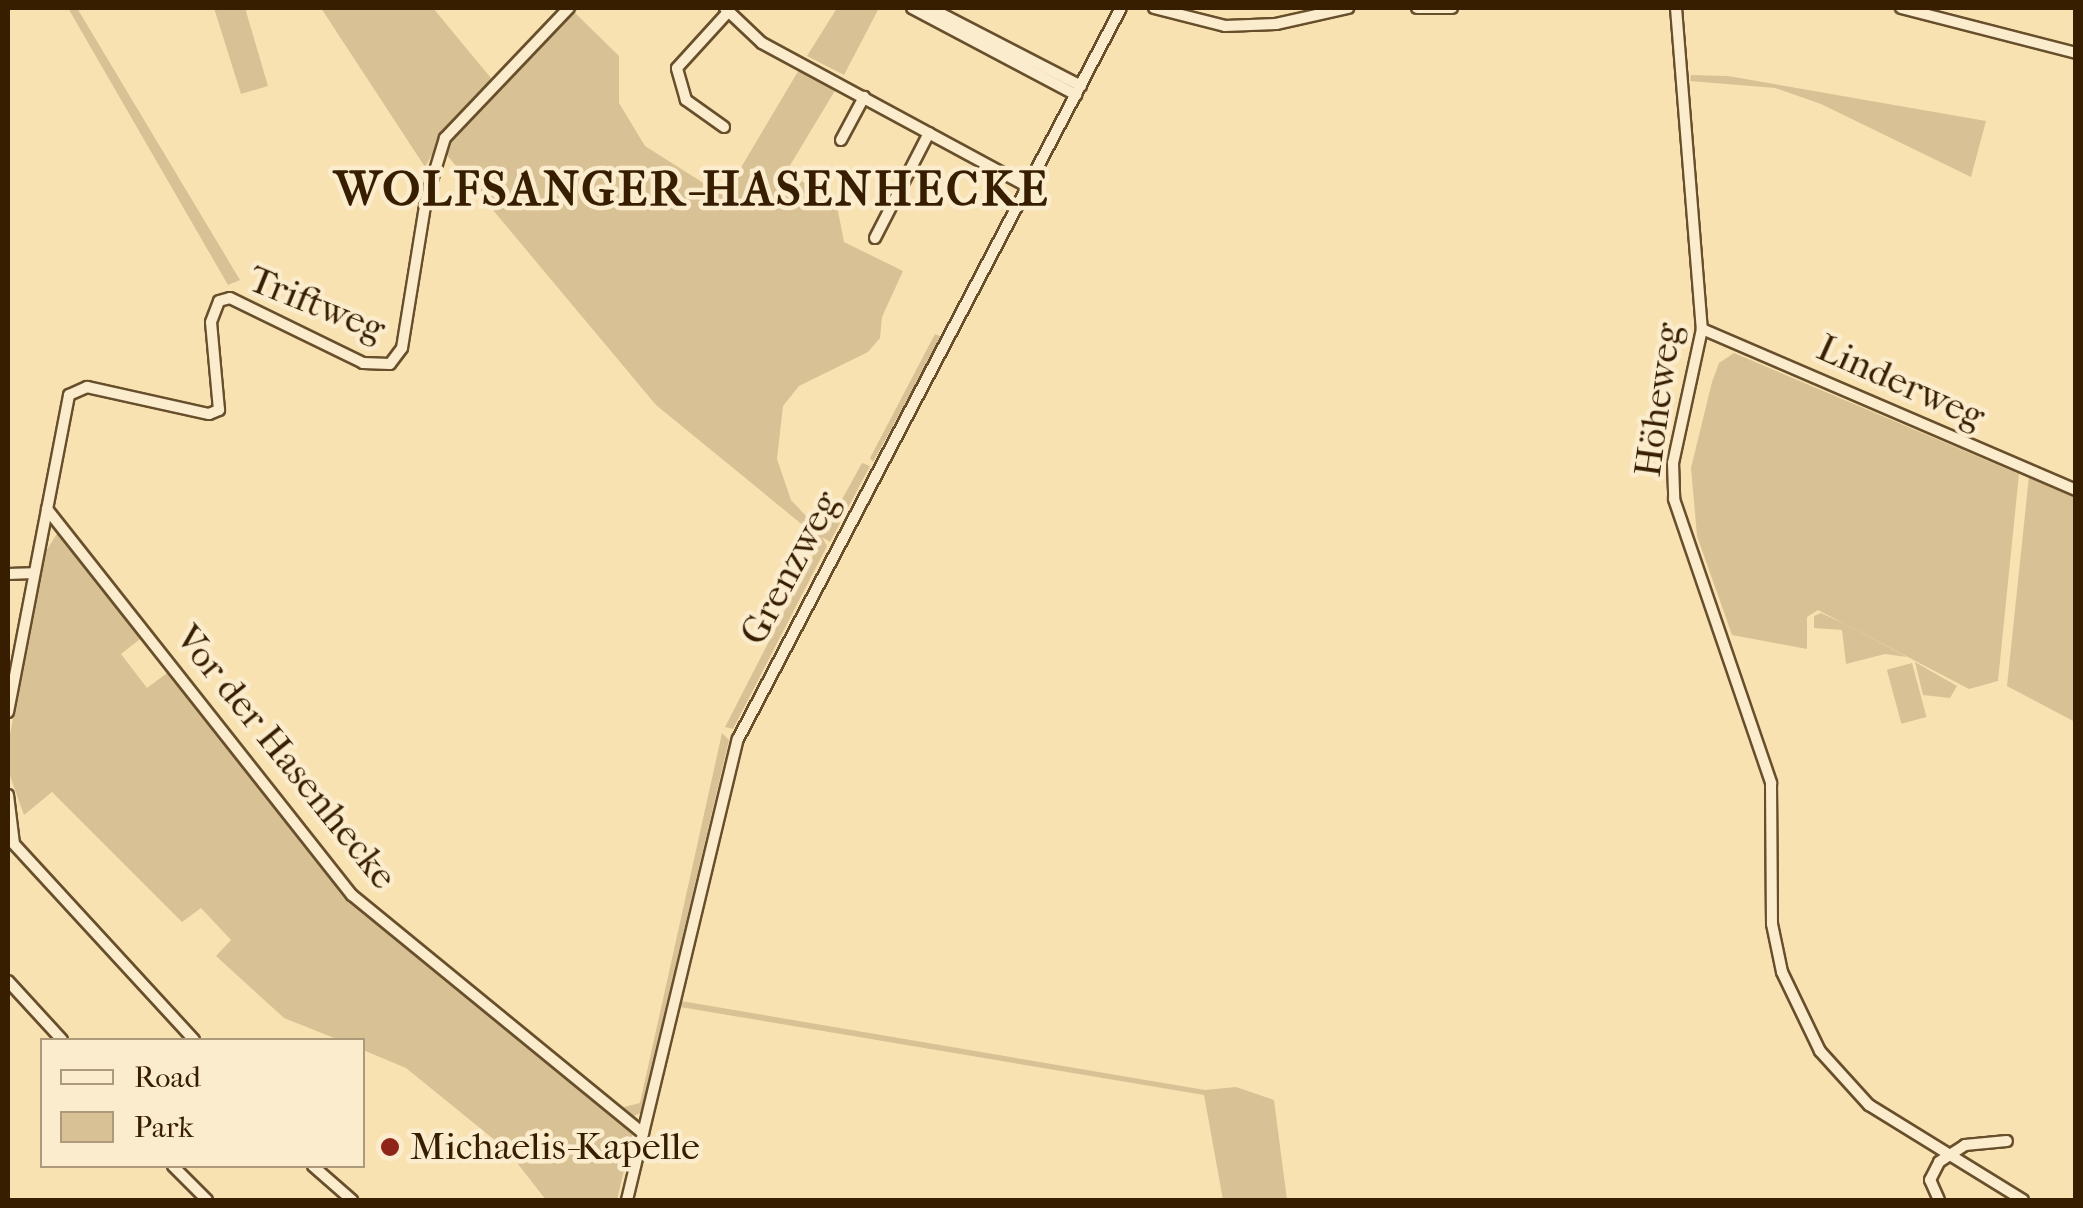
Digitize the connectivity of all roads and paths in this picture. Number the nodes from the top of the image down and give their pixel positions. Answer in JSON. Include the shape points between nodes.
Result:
{"nodes":[{"id":1,"x":570,"y":8,"type":"edge"},
{"id":2,"x":912,"y":8,"type":"edge"},
{"id":3,"x":930,"y":8,"type":"edge"},
{"id":4,"x":1121,"y":8,"type":"edge"},
{"id":5,"x":1154,"y":8,"type":"edge"},
{"id":6,"x":1348,"y":8,"type":"edge"},
{"id":7,"x":1417,"y":8,"type":"edge"},
{"id":8,"x":1452,"y":8,"type":"edge"},
{"id":9,"x":1676,"y":8,"type":"edge"},
{"id":10,"x":1901,"y":8,"type":"edge"},
{"id":11,"x":726,"y":10,"type":"edge"},
{"id":12,"x":2076,"y":53,"type":"edge"},
{"id":13,"x":1079,"y":91,"type":"junction"},
{"id":14,"x":864,"y":97,"type":"junction"},
{"id":15,"x":724,"y":127,"type":"dead end"},
{"id":16,"x":928,"y":133,"type":"junction"},
{"id":17,"x":841,"y":140,"type":"dead end"},
{"id":18,"x":1027,"y":186,"type":"junction"},
{"id":19,"x":875,"y":238,"type":"dead end"},
{"id":20,"x":1702,"y":328,"type":"junction"},
{"id":21,"x":2076,"y":490,"type":"edge"},
{"id":22,"x":47,"y":509,"type":"junction"},
{"id":23,"x":33,"y":573,"type":"junction"},
{"id":24,"x":8,"y":574,"type":"edge"},
{"id":25,"x":8,"y":712,"type":"edge"},
{"id":26,"x":8,"y":795,"type":"edge"},
{"id":27,"x":10,"y":823,"type":"edge"},
{"id":28,"x":11,"y":845,"type":"edge"},
{"id":29,"x":8,"y":981,"type":"edge"},
{"id":30,"x":60,"y":1038,"type":"edge"},
{"id":31,"x":192,"y":1038,"type":"edge"},
{"id":32,"x":643,"y":1132,"type":"junction"},
{"id":33,"x":2006,"y":1141,"type":"dead end"},
{"id":34,"x":1947,"y":1155,"type":"junction"},
{"id":35,"x":175,"y":1168,"type":"edge"},
{"id":36,"x":315,"y":1168,"type":"edge"},
{"id":37,"x":206,"y":1200,"type":"edge"},
{"id":38,"x":352,"y":1200,"type":"edge"},
{"id":39,"x":628,"y":1200,"type":"edge"},
{"id":40,"x":1939,"y":1200,"type":"edge"},
{"id":41,"x":2023,"y":1200,"type":"edge"}],
"edges":[{"from":1,"to":22,"type":"street","name":"Triftweg","via":[[445,138],[426,200],[402,348],[390,364],[363,362],[240,299],[219,300],[211,322],[219,410],[209,414],[78,388],[64,404]]},
{"from":2,"to":13,"type":"street"},
{"from":3,"to":13,"type":"street"},
{"from":4,"to":13,"type":"street","name":"Grenzweg"},
{"from":5,"to":6,"type":"street","via":[[1225,26],[1276,24]]},
{"from":7,"to":8,"type":"street"},
{"from":9,"to":20,"type":"street","name":"Höheweg"},
{"from":10,"to":12,"type":"street"},
{"from":11,"to":14,"type":"street","via":[[762,42]]},
{"from":11,"to":15,"type":"street","via":[[677,68],[686,100]]},
{"from":13,"to":18,"type":"street","name":"Grenzweg"},
{"from":14,"to":16,"type":"street"},
{"from":14,"to":17,"type":"street"},
{"from":16,"to":18,"type":"street"},
{"from":16,"to":19,"type":"street"},
{"from":18,"to":32,"type":"street","name":"Grenzweg","via":[[738,738]]},
{"from":20,"to":21,"type":"street","name":"Linderweg"},
{"from":20,"to":34,"type":"street","name":"Höheweg","via":[[1673,463],[1674,499],[1770,783],[1772,904],[1782,972],[1820,1052],[1870,1104]]},
{"from":22,"to":23,"type":"street","name":"Triftweg"},
{"from":22,"to":32,"type":"street","name":"Vor der Hasenhecke","via":[[352,895]]},
{"from":23,"to":24,"type":"street"},
{"from":23,"to":25,"type":"street","name":"Triftweg"},
{"from":26,"to":27,"type":"street"},
{"from":27,"to":28,"type":"street"},
{"from":28,"to":31,"type":"street"},
{"from":29,"to":30,"type":"street"},
{"from":32,"to":39,"type":"street","name":"Grenzweg"},
{"from":33,"to":34,"type":"street","via":[[1965,1145]]},
{"from":34,"to":40,"type":"street","via":[[1930,1180]]},
{"from":34,"to":41,"type":"street","name":"Höheweg"},
{"from":35,"to":37,"type":"street"},
{"from":36,"to":38,"type":"street"}]}
